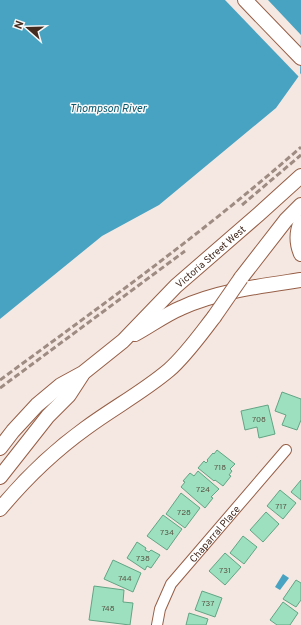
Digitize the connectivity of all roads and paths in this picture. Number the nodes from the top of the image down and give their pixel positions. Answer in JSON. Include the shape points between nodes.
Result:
{"nodes":[{"id":1,"x":245,"y":0,"type":"edge"},
{"id":2,"x":301,"y":58,"type":"edge"},
{"id":3,"x":301,"y":176,"type":"edge"},
{"id":4,"x":301,"y":205,"type":"edge"},
{"id":5,"x":301,"y":222,"type":"edge"},
{"id":6,"x":301,"y":254,"type":"edge"},
{"id":7,"x":301,"y":280,"type":"edge"},
{"id":8,"x":123,"y":341,"type":"junction"},
{"id":9,"x":83,"y":373,"type":"junction"},
{"id":10,"x":0,"y":448,"type":"edge"},
{"id":11,"x":286,"y":450,"type":"dead end"},
{"id":12,"x":0,"y":477,"type":"edge"},
{"id":13,"x":0,"y":509,"type":"edge"},
{"id":14,"x":157,"y":625,"type":"edge"}],
"edges":[{"from":1,"to":2,"type":"main road"},
{"from":3,"to":8,"type":"main road","name":"Victoria Street West","via":[[176,286]]},
{"from":4,"to":13,"type":"main road","bridge":true,"via":[[281,226],[214,317],[169,370],[86,428],[46,460]]},
{"from":5,"to":6,"type":"main road","via":[[297,240]]},
{"from":7,"to":8,"type":"main road","name":"Victoria Street West","via":[[207,298],[180,308]]},
{"from":8,"to":9,"type":"main road","name":"Victoria Street West"},
{"from":9,"to":10,"type":"main road","name":"Victoria Street West","via":[[62,385],[37,405]]},
{"from":9,"to":12,"type":"main road","name":"Victoria Street West","via":[[69,395],[48,416]]},
{"from":11,"to":14,"type":"street","name":"Chaparral Place","via":[[171,584],[160,609]]}]}
